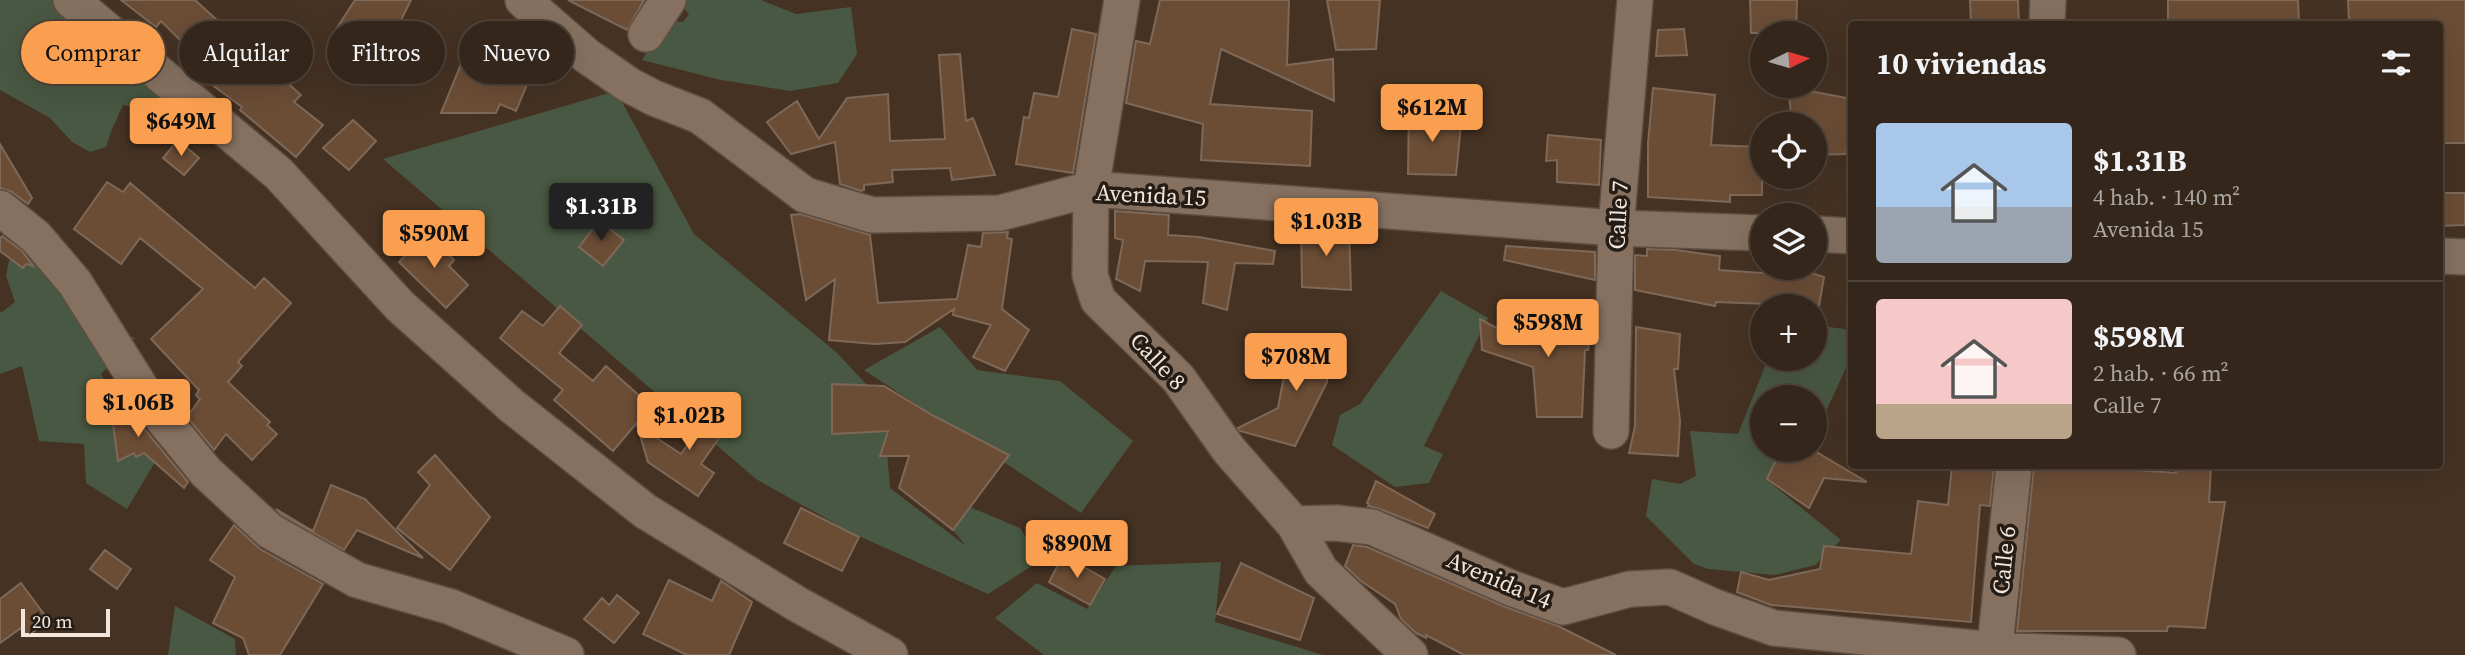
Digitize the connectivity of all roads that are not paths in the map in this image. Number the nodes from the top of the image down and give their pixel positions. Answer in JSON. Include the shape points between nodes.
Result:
{"nodes":[{"id":1,"x":71,"y":0,"type":"edge"},
{"id":2,"x":523,"y":0,"type":"edge"},
{"id":3,"x":668,"y":0,"type":"edge"},
{"id":4,"x":1122,"y":0,"type":"edge"},
{"id":5,"x":1635,"y":0,"type":"edge"},
{"id":6,"x":2048,"y":0,"type":"edge"},
{"id":7,"x":2047,"y":21,"type":"edge"},
{"id":8,"x":646,"y":34,"type":"dead end"},
{"id":9,"x":1091,"y":189,"type":"junction"},
{"id":10,"x":0,"y":208,"type":"edge"},
{"id":11,"x":1616,"y":228,"type":"junction"},
{"id":12,"x":1750,"y":233,"type":"edge"},
{"id":13,"x":1827,"y":235,"type":"edge"},
{"id":14,"x":1848,"y":236,"type":"edge"},
{"id":15,"x":2443,"y":256,"type":"edge"},
{"id":16,"x":2465,"y":257,"type":"edge"},
{"id":17,"x":1611,"y":431,"type":"dead end"},
{"id":18,"x":2014,"y":469,"type":"edge"},
{"id":19,"x":1294,"y":524,"type":"junction"},
{"id":20,"x":1994,"y":653,"type":"edge"},
{"id":21,"x":566,"y":655,"type":"edge"},
{"id":22,"x":890,"y":655,"type":"edge"},
{"id":23,"x":1410,"y":655,"type":"edge"},
{"id":24,"x":2118,"y":655,"type":"edge"}],
"edges":[{"from":1,"to":22,"type":"street","via":[[279,174],[400,306],[512,406],[645,511]]},
{"from":2,"to":9,"type":"street","name":"Avenida 15","via":[[587,56],[629,85],[700,116],[806,195],[872,215],[1000,213]]},
{"from":3,"to":8,"type":"street"},
{"from":4,"to":9,"type":"street","name":"Calle 8"},
{"from":5,"to":11,"type":"street","name":"Calle 7"},
{"from":6,"to":7,"type":"street"},
{"from":9,"to":11,"type":"street","name":"Avenida 15"},
{"from":9,"to":19,"type":"street","name":"Calle 8","via":[[1090,275],[1098,300],[1178,378],[1228,450]]},
{"from":10,"to":21,"type":"street","via":[[36,237],[75,283],[153,407],[206,472],[270,531],[357,580],[451,607]]},
{"from":11,"to":12,"type":"street","name":"Avenida 15"},
{"from":11,"to":17,"type":"street","name":"Calle 7"},
{"from":13,"to":14,"type":"street"},
{"from":15,"to":16,"type":"street"},
{"from":18,"to":20,"type":"street","name":"Calle 6"},
{"from":19,"to":20,"type":"street","name":"Avenida 14","via":[[1372,527],[1563,607],[1630,589],[1670,587],[1774,628]]},
{"from":19,"to":23,"type":"street","name":"Calle 8","via":[[1321,571]]},
{"from":20,"to":24,"type":"street","name":"Avenida 14"}]}
